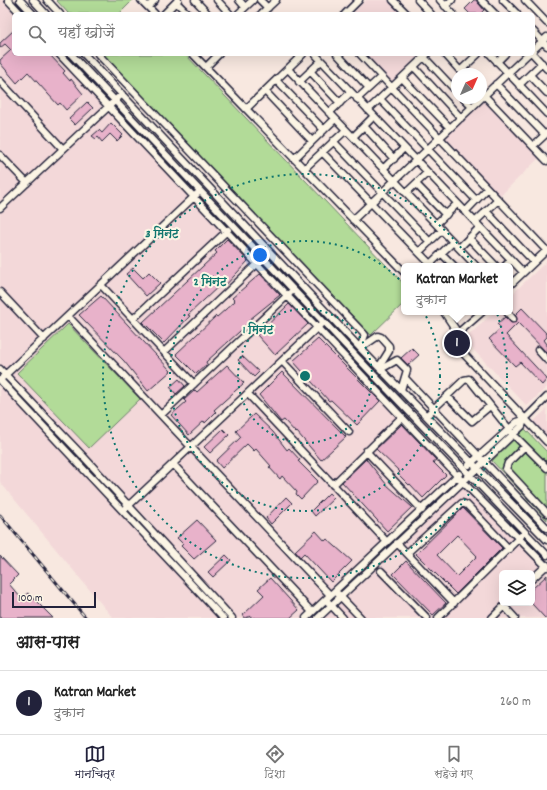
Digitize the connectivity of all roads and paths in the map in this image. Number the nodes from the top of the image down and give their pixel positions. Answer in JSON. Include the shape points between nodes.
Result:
{"nodes":[{"id":1,"x":8,"y":0,"type":"edge"},
{"id":2,"x":20,"y":0,"type":"edge"},
{"id":3,"x":33,"y":0,"type":"edge"},
{"id":4,"x":47,"y":0,"type":"edge"},
{"id":5,"x":141,"y":0,"type":"edge"},
{"id":6,"x":155,"y":0,"type":"edge"},
{"id":7,"x":195,"y":0,"type":"edge"},
{"id":8,"x":217,"y":0,"type":"edge"},
{"id":9,"x":239,"y":0,"type":"edge"},
{"id":10,"x":253,"y":0,"type":"edge"},
{"id":11,"x":260,"y":0,"type":"edge"},
{"id":12,"x":276,"y":0,"type":"edge"},
{"id":13,"x":359,"y":0,"type":"edge"},
{"id":14,"x":393,"y":0,"type":"edge"},
{"id":15,"x":418,"y":0,"type":"edge"},
{"id":16,"x":440,"y":0,"type":"edge"},
{"id":17,"x":452,"y":0,"type":"edge"},
{"id":18,"x":503,"y":0,"type":"edge"},
{"id":19,"x":525,"y":0,"type":"edge"},
{"id":20,"x":177,"y":1,"type":"edge"},
{"id":21,"x":483,"y":1,"type":"edge"},
{"id":22,"x":445,"y":6,"type":"junction"},
{"id":23,"x":148,"y":7,"type":"junction"},
{"id":24,"x":245,"y":7,"type":"junction"},
{"id":25,"x":268,"y":8,"type":"junction"},
{"id":26,"x":490,"y":9,"type":"junction"},
{"id":27,"x":19,"y":12,"type":"edge"},
{"id":28,"x":31,"y":12,"type":"edge"},
{"id":29,"x":44,"y":12,"type":"edge"},
{"id":30,"x":58,"y":12,"type":"edge"},
{"id":31,"x":153,"y":12,"type":"edge"},
{"id":32,"x":166,"y":12,"type":"edge"},
{"id":33,"x":186,"y":12,"type":"edge"},
{"id":34,"x":206,"y":12,"type":"edge"},
{"id":35,"x":228,"y":12,"type":"edge"},
{"id":36,"x":240,"y":12,"type":"edge"},
{"id":37,"x":263,"y":12,"type":"edge"},
{"id":38,"x":347,"y":12,"type":"edge"},
{"id":39,"x":405,"y":12,"type":"edge"},
{"id":40,"x":429,"y":12,"type":"edge"},
{"id":41,"x":449,"y":12,"type":"edge"},
{"id":42,"x":486,"y":12,"type":"edge"},
{"id":43,"x":493,"y":12,"type":"edge"},
{"id":44,"x":515,"y":12,"type":"edge"},
{"id":45,"x":547,"y":23,"type":"edge"},
{"id":46,"x":535,"y":33,"type":"edge"},
{"id":47,"x":545,"y":41,"type":"edge"},
{"id":48,"x":535,"y":48,"type":"edge"},
{"id":49,"x":61,"y":56,"type":"edge"},
{"id":50,"x":73,"y":56,"type":"edge"},
{"id":51,"x":86,"y":56,"type":"edge"},
{"id":52,"x":100,"y":56,"type":"edge"},
{"id":53,"x":195,"y":56,"type":"edge"},
{"id":54,"x":217,"y":56,"type":"edge"},
{"id":55,"x":301,"y":56,"type":"edge"},
{"id":56,"x":317,"y":56,"type":"edge"},
{"id":57,"x":339,"y":56,"type":"edge"},
{"id":58,"x":362,"y":56,"type":"edge"},
{"id":59,"x":425,"y":56,"type":"edge"},
{"id":60,"x":427,"y":56,"type":"edge"},
{"id":61,"x":447,"y":56,"type":"edge"},
{"id":62,"x":474,"y":56,"type":"edge"},
{"id":63,"x":492,"y":56,"type":"edge"},
{"id":64,"x":503,"y":56,"type":"edge"},
{"id":65,"x":526,"y":56,"type":"edge"},
{"id":66,"x":535,"y":56,"type":"edge"},
{"id":67,"x":321,"y":61,"type":"junction"},
{"id":68,"x":497,"y":62,"type":"junction"},
{"id":69,"x":542,"y":63,"type":"junction"},
{"id":70,"x":206,"y":67,"type":"junction"},
{"id":71,"x":414,"y":67,"type":"junction"},
{"id":72,"x":458,"y":68,"type":"edge"},
{"id":73,"x":465,"y":68,"type":"edge"},
{"id":74,"x":547,"y":69,"type":"edge"},
{"id":75,"x":288,"y":70,"type":"junction"},
{"id":76,"x":310,"y":71,"type":"junction"},
{"id":77,"x":508,"y":74,"type":"junction"},
{"id":78,"x":530,"y":75,"type":"junction"},
{"id":79,"x":381,"y":77,"type":"junction"},
{"id":80,"x":402,"y":78,"type":"junction"},
{"id":81,"x":276,"y":80,"type":"junction"},
{"id":82,"x":0,"y":81,"type":"edge"},
{"id":83,"x":299,"y":82,"type":"junction"},
{"id":84,"x":496,"y":84,"type":"junction"},
{"id":85,"x":451,"y":85,"type":"edge"},
{"id":86,"x":519,"y":85,"type":"junction"},
{"id":87,"x":369,"y":88,"type":"junction"},
{"id":88,"x":392,"y":88,"type":"junction"},
{"id":89,"x":265,"y":91,"type":"junction"},
{"id":90,"x":487,"y":91,"type":"edge"},
{"id":91,"x":351,"y":92,"type":"junction"},
{"id":92,"x":547,"y":93,"type":"edge"},
{"id":93,"x":122,"y":94,"type":"junction"},
{"id":94,"x":487,"y":98,"type":"edge"},
{"id":95,"x":357,"y":99,"type":"junction"},
{"id":96,"x":115,"y":100,"type":"junction"},
{"id":97,"x":380,"y":100,"type":"junction"},
{"id":98,"x":340,"y":103,"type":"junction"},
{"id":99,"x":469,"y":104,"type":"edge"},
{"id":100,"x":475,"y":104,"type":"edge"},
{"id":101,"x":108,"y":106,"type":"junction"},
{"id":102,"x":472,"y":107,"type":"junction"},
{"id":103,"x":246,"y":109,"type":"junction"},
{"id":104,"x":368,"y":110,"type":"junction"},
{"id":105,"x":329,"y":113,"type":"junction"},
{"id":106,"x":547,"y":114,"type":"edge"},
{"id":107,"x":374,"y":116,"type":"junction"},
{"id":108,"x":461,"y":118,"type":"junction"},
{"id":109,"x":335,"y":119,"type":"junction"},
{"id":110,"x":364,"y":126,"type":"junction"},
{"id":111,"x":450,"y":128,"type":"junction"},
{"id":112,"x":324,"y":130,"type":"junction"},
{"id":113,"x":346,"y":130,"type":"junction"},
{"id":114,"x":546,"y":134,"type":"edge"},
{"id":115,"x":353,"y":137,"type":"junction"},
{"id":116,"x":439,"y":139,"type":"junction"},
{"id":117,"x":312,"y":141,"type":"junction"},
{"id":118,"x":334,"y":142,"type":"junction"},
{"id":119,"x":533,"y":146,"type":"junction"},
{"id":120,"x":404,"y":148,"type":"junction"},
{"id":121,"x":63,"y":149,"type":"junction"},
{"id":122,"x":427,"y":150,"type":"junction"},
{"id":123,"x":322,"y":152,"type":"junction"},
{"id":124,"x":545,"y":154,"type":"edge"},
{"id":125,"x":0,"y":155,"type":"edge"},
{"id":126,"x":394,"y":158,"type":"junction"},
{"id":127,"x":294,"y":159,"type":"junction"},
{"id":128,"x":416,"y":161,"type":"junction"},
{"id":129,"x":547,"y":161,"type":"edge"},
{"id":130,"x":304,"y":169,"type":"junction"},
{"id":131,"x":383,"y":169,"type":"junction"},
{"id":132,"x":427,"y":173,"type":"junction"},
{"id":133,"x":394,"y":181,"type":"junction"},
{"id":134,"x":26,"y":183,"type":"junction"},
{"id":135,"x":208,"y":184,"type":"junction"},
{"id":136,"x":416,"y":184,"type":"junction"},
{"id":137,"x":488,"y":189,"type":"junction"},
{"id":138,"x":201,"y":190,"type":"junction"},
{"id":139,"x":382,"y":192,"type":"junction"},
{"id":140,"x":406,"y":193,"type":"junction"},
{"id":141,"x":194,"y":197,"type":"junction"},
{"id":142,"x":476,"y":200,"type":"junction"},
{"id":143,"x":498,"y":200,"type":"junction"},
{"id":144,"x":371,"y":203,"type":"junction"},
{"id":145,"x":457,"y":204,"type":"junction"},
{"id":146,"x":0,"y":208,"type":"edge"},
{"id":147,"x":486,"y":211,"type":"junction"},
{"id":148,"x":465,"y":212,"type":"junction"},
{"id":149,"x":446,"y":215,"type":"junction"},
{"id":150,"x":353,"y":220,"type":"junction"},
{"id":151,"x":475,"y":222,"type":"junction"},
{"id":152,"x":436,"y":224,"type":"junction"},
{"id":153,"x":233,"y":225,"type":"junction"},
{"id":154,"x":480,"y":228,"type":"junction"},
{"id":155,"x":442,"y":230,"type":"junction"},
{"id":156,"x":226,"y":232,"type":"junction"},
{"id":157,"x":469,"y":238,"type":"junction"},
{"id":158,"x":430,"y":242,"type":"junction"},
{"id":159,"x":453,"y":242,"type":"junction"},
{"id":160,"x":459,"y":248,"type":"junction"},
{"id":161,"x":547,"y":250,"type":"edge"},
{"id":162,"x":419,"y":252,"type":"junction"},
{"id":163,"x":441,"y":253,"type":"junction"},
{"id":164,"x":263,"y":257,"type":"junction"},
{"id":165,"x":511,"y":260,"type":"junction"},
{"id":166,"x":534,"y":262,"type":"junction"},
{"id":167,"x":429,"y":263,"type":"edge"},
{"id":168,"x":433,"y":263,"type":"edge"},
{"id":169,"x":451,"y":263,"type":"edge"},
{"id":170,"x":473,"y":263,"type":"edge"},
{"id":171,"x":493,"y":263,"type":"edge"},
{"id":172,"x":508,"y":263,"type":"edge"},
{"id":173,"x":257,"y":264,"type":"junction"},
{"id":174,"x":401,"y":269,"type":"edge"},
{"id":175,"x":523,"y":272,"type":"junction"},
{"id":176,"x":513,"y":282,"type":"edge"},
{"id":177,"x":101,"y":285,"type":"junction"},
{"id":178,"x":294,"y":289,"type":"junction"},
{"id":179,"x":0,"y":292,"type":"edge"},
{"id":180,"x":287,"y":296,"type":"junction"},
{"id":181,"x":446,"y":315,"type":"edge"},
{"id":182,"x":477,"y":315,"type":"edge"},
{"id":183,"x":509,"y":315,"type":"edge"},
{"id":184,"x":68,"y":316,"type":"junction"},
{"id":185,"x":330,"y":316,"type":"junction"},
{"id":186,"x":133,"y":319,"type":"junction"},
{"id":187,"x":513,"y":319,"type":"dead end"},
{"id":188,"x":324,"y":322,"type":"junction"},
{"id":189,"x":318,"y":328,"type":"junction"},
{"id":190,"x":458,"y":333,"type":"junction"},
{"id":191,"x":44,"y":339,"type":"junction"},
{"id":192,"x":360,"y":348,"type":"junction"},
{"id":193,"x":538,"y":350,"type":"dead end"},
{"id":194,"x":164,"y":352,"type":"junction"},
{"id":195,"x":547,"y":360,"type":"edge"},
{"id":196,"x":282,"y":361,"type":"junction"},
{"id":197,"x":380,"y":368,"type":"junction"},
{"id":198,"x":0,"y":369,"type":"edge"},
{"id":199,"x":6,"y":375,"type":"junction"},
{"id":200,"x":405,"y":378,"type":"junction"},
{"id":201,"x":0,"y":380,"type":"edge"},
{"id":202,"x":194,"y":384,"type":"junction"},
{"id":203,"x":401,"y":390,"type":"junction"},
{"id":204,"x":248,"y":394,"type":"junction"},
{"id":205,"x":447,"y":396,"type":"junction"},
{"id":206,"x":547,"y":397,"type":"edge"},
{"id":207,"x":490,"y":406,"type":"junction"},
{"id":208,"x":434,"y":408,"type":"junction"},
{"id":209,"x":161,"y":416,"type":"junction"},
{"id":210,"x":426,"y":416,"type":"junction"},
{"id":211,"x":402,"y":417,"type":"junction"},
{"id":212,"x":525,"y":419,"type":"junction"},
{"id":213,"x":349,"y":432,"type":"dead end"},
{"id":214,"x":511,"y":432,"type":"junction"},
{"id":215,"x":547,"y":442,"type":"edge"},
{"id":216,"x":525,"y":446,"type":"junction"},
{"id":217,"x":191,"y":447,"type":"junction"},
{"id":218,"x":366,"y":451,"type":"junction"},
{"id":219,"x":479,"y":456,"type":"junction"},
{"id":220,"x":484,"y":461,"type":"junction"},
{"id":221,"x":471,"y":463,"type":"junction"},
{"id":222,"x":173,"y":464,"type":"junction"},
{"id":223,"x":547,"y":468,"type":"edge"},
{"id":224,"x":465,"y":469,"type":"junction"},
{"id":225,"x":476,"y":469,"type":"junction"},
{"id":226,"x":470,"y":475,"type":"junction"},
{"id":227,"x":458,"y":476,"type":"junction"},
{"id":228,"x":462,"y":481,"type":"junction"},
{"id":229,"x":333,"y":485,"type":"junction"},
{"id":230,"x":129,"y":506,"type":"junction"},
{"id":231,"x":422,"y":510,"type":"junction"},
{"id":232,"x":124,"y":511,"type":"junction"},
{"id":233,"x":547,"y":513,"type":"edge"},
{"id":234,"x":547,"y":528,"type":"edge"},
{"id":235,"x":525,"y":533,"type":"junction"},
{"id":236,"x":519,"y":539,"type":"junction"},
{"id":237,"x":547,"y":540,"type":"edge"},
{"id":238,"x":387,"y":542,"type":"junction"},
{"id":239,"x":397,"y":543,"type":"junction"},
{"id":240,"x":509,"y":549,"type":"junction"},
{"id":241,"x":407,"y":553,"type":"junction"},
{"id":242,"x":547,"y":555,"type":"edge"},
{"id":243,"x":547,"y":566,"type":"edge"},
{"id":244,"x":381,"y":571,"type":"dead end"},
{"id":245,"x":535,"y":576,"type":"edge"},
{"id":246,"x":330,"y":595,"type":"junction"},
{"id":247,"x":340,"y":596,"type":"junction"},
{"id":248,"x":454,"y":603,"type":"junction"},
{"id":249,"x":331,"y":605,"type":"junction"},
{"id":250,"x":504,"y":606,"type":"edge"},
{"id":251,"x":507,"y":606,"type":"edge"},
{"id":252,"x":312,"y":612,"type":"junction"},
{"id":253,"x":321,"y":617,"type":"edge"},
{"id":254,"x":223,"y":618,"type":"edge"},
{"id":255,"x":232,"y":618,"type":"edge"},
{"id":256,"x":306,"y":618,"type":"edge"},
{"id":257,"x":343,"y":618,"type":"edge"},
{"id":258,"x":361,"y":618,"type":"edge"},
{"id":259,"x":427,"y":618,"type":"edge"},
{"id":260,"x":438,"y":618,"type":"edge"},
{"id":261,"x":492,"y":618,"type":"edge"},
{"id":262,"x":515,"y":618,"type":"edge"}],
"edges":[{"from":1,"to":27,"type":"street"},
{"from":2,"to":28,"type":"street"},
{"from":3,"to":29,"type":"street"},
{"from":4,"to":30,"type":"street"},
{"from":5,"to":23,"type":"street"},
{"from":6,"to":23,"type":"street"},
{"from":7,"to":34,"type":"street"},
{"from":8,"to":35,"type":"street"},
{"from":9,"to":24,"type":"street"},
{"from":10,"to":24,"type":"street"},
{"from":11,"to":25,"type":"street"},
{"from":12,"to":25,"type":"street"},
{"from":13,"to":38,"type":"street"},
{"from":14,"to":39,"type":"street"},
{"from":15,"to":40,"type":"street"},
{"from":16,"to":22,"type":"street"},
{"from":17,"to":22,"type":"street"},
{"from":18,"to":44,"type":"street"},
{"from":19,"to":45,"type":"street"},
{"from":20,"to":32,"type":"street"},
{"from":20,"to":33,"type":"street"},
{"from":21,"to":26,"type":"street"},
{"from":22,"to":41,"type":"street"},
{"from":23,"to":31,"type":"street"},
{"from":24,"to":36,"type":"street"},
{"from":25,"to":37,"type":"street"},
{"from":26,"to":42,"type":"street"},
{"from":26,"to":43,"type":"street"},
{"from":46,"to":47,"type":"street"},
{"from":47,"to":48,"type":"street"},
{"from":49,"to":101,"type":"street"},
{"from":50,"to":96,"type":"street"},
{"from":51,"to":93,"type":"street"},
{"from":52,"to":192,"type":"street","via":[[364,335]]},
{"from":53,"to":70,"type":"street"},
{"from":54,"to":70,"type":"street"},
{"from":55,"to":75,"type":"street"},
{"from":56,"to":67,"type":"street"},
{"from":57,"to":87,"type":"street"},
{"from":58,"to":79,"type":"street"},
{"from":59,"to":71,"type":"street"},
{"from":60,"to":85,"type":"street"},
{"from":61,"to":72,"type":"street"},
{"from":62,"to":73,"type":"street"},
{"from":63,"to":68,"type":"street"},
{"from":64,"to":68,"type":"street"},
{"from":65,"to":77,"type":"street"},
{"from":66,"to":69,"type":"street"},
{"from":67,"to":76,"type":"street"},
{"from":67,"to":91,"type":"street"},
{"from":68,"to":77,"type":"street"},
{"from":69,"to":74,"type":"street"},
{"from":69,"to":78,"type":"street"},
{"from":70,"to":103,"type":"street"},
{"from":71,"to":80,"type":"street"},
{"from":71,"to":108,"type":"street"},
{"from":75,"to":81,"type":"street"},
{"from":75,"to":83,"type":"street"},
{"from":76,"to":83,"type":"street"},
{"from":76,"to":98,"type":"street"},
{"from":77,"to":84,"type":"street"},
{"from":77,"to":86,"type":"street"},
{"from":78,"to":86,"type":"street"},
{"from":78,"to":92,"type":"street"},
{"from":79,"to":87,"type":"street"},
{"from":79,"to":88,"type":"street"},
{"from":80,"to":88,"type":"street"},
{"from":80,"to":111,"type":"street"},
{"from":81,"to":89,"type":"street"},
{"from":81,"to":112,"type":"street"},
{"from":82,"to":121,"type":"street"},
{"from":83,"to":105,"type":"street"},
{"from":84,"to":90,"type":"street"},
{"from":84,"to":114,"type":"street"},
{"from":86,"to":106,"type":"street"},
{"from":87,"to":95,"type":"street"},
{"from":88,"to":97,"type":"street"},
{"from":88,"to":116,"type":"street"},
{"from":89,"to":103,"type":"street"},
{"from":89,"to":117,"type":"street"},
{"from":91,"to":95,"type":"street"},
{"from":91,"to":98,"type":"street"},
{"from":93,"to":96,"type":"street"},
{"from":93,"to":135,"type":"street"},
{"from":94,"to":119,"type":"street"},
{"from":95,"to":104,"type":"street"},
{"from":96,"to":101,"type":"street"},
{"from":96,"to":138,"type":"street"},
{"from":97,"to":104,"type":"street"},
{"from":97,"to":122,"type":"street"},
{"from":98,"to":105,"type":"street"},
{"from":99,"to":102,"type":"street"},
{"from":100,"to":102,"type":"street"},
{"from":101,"to":121,"type":"street"},
{"from":101,"to":141,"type":"street"},
{"from":102,"to":108,"type":"street"},
{"from":103,"to":127,"type":"street"},
{"from":104,"to":107,"type":"street"},
{"from":105,"to":109,"type":"street"},
{"from":107,"to":110,"type":"street"},
{"from":107,"to":120,"type":"street"},
{"from":108,"to":111,"type":"street"},
{"from":109,"to":112,"type":"street"},
{"from":109,"to":113,"type":"street"},
{"from":110,"to":115,"type":"street"},
{"from":110,"to":126,"type":"street"},
{"from":111,"to":116,"type":"street"},
{"from":112,"to":117,"type":"street"},
{"from":113,"to":115,"type":"street"},
{"from":113,"to":118,"type":"street"},
{"from":114,"to":119,"type":"street"},
{"from":115,"to":131,"type":"street"},
{"from":116,"to":122,"type":"street"},
{"from":116,"to":137,"type":"street"},
{"from":117,"to":127,"type":"street"},
{"from":118,"to":123,"type":"street"},
{"from":118,"to":139,"type":"street"},
{"from":119,"to":124,"type":"street"},
{"from":120,"to":126,"type":"street"},
{"from":120,"to":128,"type":"street"},
{"from":121,"to":134,"type":"street"},
{"from":122,"to":128,"type":"street"},
{"from":122,"to":142,"type":"street"},
{"from":123,"to":130,"type":"street"},
{"from":123,"to":144,"type":"street"},
{"from":124,"to":129,"type":"street"},
{"from":125,"to":134,"type":"street"},
{"from":126,"to":131,"type":"street"},
{"from":127,"to":130,"type":"street"},
{"from":128,"to":132,"type":"street"},
{"from":128,"to":133,"type":"street"},
{"from":130,"to":150,"type":"street"},
{"from":131,"to":133,"type":"street"},
{"from":132,"to":136,"type":"street"},
{"from":132,"to":145,"type":"street"},
{"from":133,"to":139,"type":"street"},
{"from":133,"to":140,"type":"street"},
{"from":134,"to":146,"type":"street"},
{"from":135,"to":138,"type":"street"},
{"from":135,"to":185,"type":"street"},
{"from":136,"to":140,"type":"street"},
{"from":136,"to":149,"type":"street"},
{"from":137,"to":142,"type":"street"},
{"from":137,"to":143,"type":"street"},
{"from":138,"to":141,"type":"street"},
{"from":138,"to":153,"type":"street"},
{"from":139,"to":144,"type":"street"},
{"from":139,"to":158,"type":"street"},
{"from":140,"to":152,"type":"street"},
{"from":141,"to":156,"type":"street"},
{"from":141,"to":177,"type":"street"},
{"from":142,"to":148,"type":"street"},
{"from":143,"to":147,"type":"street"},
{"from":143,"to":161,"type":"street"},
{"from":144,"to":150,"type":"street"},
{"from":144,"to":162,"type":"street"},
{"from":145,"to":148,"type":"street"},
{"from":145,"to":149,"type":"street"},
{"from":147,"to":151,"type":"street"},
{"from":147,"to":166,"type":"street"},
{"from":148,"to":151,"type":"street"},
{"from":149,"to":152,"type":"street"},
{"from":150,"to":174,"type":"street"},
{"from":151,"to":154,"type":"street"},
{"from":152,"to":155,"type":"street"},
{"from":153,"to":156,"type":"street"},
{"from":153,"to":164,"type":"street"},
{"from":154,"to":157,"type":"street"},
{"from":154,"to":165,"type":"street"},
{"from":155,"to":158,"type":"street"},
{"from":155,"to":159,"type":"street"},
{"from":156,"to":173,"type":"street"},
{"from":156,"to":186,"type":"street"},
{"from":157,"to":160,"type":"street"},
{"from":157,"to":171,"type":"street"},
{"from":158,"to":162,"type":"street"},
{"from":159,"to":160,"type":"street"},
{"from":159,"to":163,"type":"street"},
{"from":160,"to":170,"type":"street"},
{"from":161,"to":166,"type":"street"},
{"from":162,"to":167,"type":"street"},
{"from":163,"to":168,"type":"street"},
{"from":163,"to":169,"type":"street"},
{"from":164,"to":173,"type":"street"},
{"from":164,"to":178,"type":"street"},
{"from":165,"to":172,"type":"street"},
{"from":165,"to":175,"type":"street"},
{"from":166,"to":175,"type":"street"},
{"from":173,"to":180,"type":"street"},
{"from":173,"to":194,"type":"street"},
{"from":175,"to":176,"type":"street"},
{"from":177,"to":184,"type":"street"},
{"from":177,"to":186,"type":"street"},
{"from":178,"to":180,"type":"street"},
{"from":178,"to":188,"type":"street"},
{"from":179,"to":191,"type":"street"},
{"from":180,"to":189,"type":"street"},
{"from":180,"to":202,"type":"street"},
{"from":181,"to":190,"type":"street"},
{"from":182,"to":190,"type":"street"},
{"from":183,"to":187,"type":"street"},
{"from":184,"to":191,"type":"street"},
{"from":184,"to":209,"type":"street"},
{"from":185,"to":188,"type":"street"},
{"from":185,"to":192,"type":"street"},
{"from":186,"to":194,"type":"street"},
{"from":188,"to":189,"type":"street"},
{"from":188,"to":224,"type":"street"},
{"from":189,"to":196,"type":"street"},
{"from":189,"to":211,"type":"street"},
{"from":190,"to":212,"type":"street","via":[[462,352]]},
{"from":191,"to":199,"type":"street"},
{"from":192,"to":197,"type":"street"},
{"from":192,"to":197,"type":"street","via":[[376,337],[381,337],[390,348]]},
{"from":193,"to":195,"type":"street"},
{"from":194,"to":202,"type":"street"},
{"from":196,"to":204,"type":"street"},
{"from":196,"to":213,"type":"street"},
{"from":197,"to":200,"type":"street","via":[[395,360],[398,361],[407,370]]},
{"from":197,"to":203,"type":"street"},
{"from":198,"to":199,"type":"street"},
{"from":199,"to":201,"type":"street"},
{"from":199,"to":230,"type":"street"},
{"from":200,"to":203,"type":"street"},
{"from":200,"to":208,"type":"street"},
{"from":201,"to":232,"type":"street"},
{"from":202,"to":209,"type":"street"},
{"from":203,"to":210,"type":"street"},
{"from":204,"to":217,"type":"street"},
{"from":204,"to":229,"type":"street"},
{"from":205,"to":207,"type":"street","via":[[472,421]]},
{"from":205,"to":207,"type":"street","via":[[466,378]]},
{"from":205,"to":208,"type":"street"},
{"from":206,"to":212,"type":"street"},
{"from":207,"to":214,"type":"street"},
{"from":208,"to":210,"type":"street"},
{"from":208,"to":219,"type":"street"},
{"from":209,"to":217,"type":"street"},
{"from":210,"to":221,"type":"street"},
{"from":211,"to":218,"type":"street"},
{"from":211,"to":227,"type":"street"},
{"from":212,"to":214,"type":"street","via":[[522,426]]},
{"from":212,"to":215,"type":"street"},
{"from":214,"to":216,"type":"street"},
{"from":214,"to":219,"type":"street"},
{"from":214,"to":220,"type":"street"},
{"from":216,"to":223,"type":"street"},
{"from":216,"to":233,"type":"street","via":[[508,463],[506,469]]},
{"from":217,"to":222,"type":"street"},
{"from":217,"to":246,"type":"street"},
{"from":218,"to":229,"type":"street"},
{"from":218,"to":231,"type":"street"},
{"from":219,"to":220,"type":"street"},
{"from":219,"to":221,"type":"street"},
{"from":220,"to":225,"type":"street"},
{"from":220,"to":234,"type":"street"},
{"from":221,"to":224,"type":"street"},
{"from":221,"to":225,"type":"street"},
{"from":222,"to":230,"type":"street"},
{"from":222,"to":252,"type":"street"},
{"from":224,"to":226,"type":"street"},
{"from":224,"to":227,"type":"street"},
{"from":225,"to":226,"type":"street"},
{"from":225,"to":237,"type":"street"},
{"from":226,"to":228,"type":"street"},
{"from":226,"to":235,"type":"street"},
{"from":227,"to":228,"type":"street"},
{"from":227,"to":231,"type":"street"},
{"from":228,"to":236,"type":"street"},
{"from":228,"to":239,"type":"street"},
{"from":229,"to":238,"type":"street"},
{"from":230,"to":232,"type":"street"},
{"from":230,"to":255,"type":"street"},
{"from":231,"to":238,"type":"street"},
{"from":232,"to":254,"type":"street"},
{"from":235,"to":236,"type":"street"},
{"from":235,"to":242,"type":"street"},
{"from":236,"to":240,"type":"street"},
{"from":236,"to":243,"type":"street"},
{"from":238,"to":246,"type":"street"},
{"from":239,"to":241,"type":"street"},
{"from":239,"to":247,"type":"street"},
{"from":240,"to":241,"type":"street","via":[[462,502]]},
{"from":240,"to":248,"type":"street"},
{"from":241,"to":248,"type":"street"},
{"from":243,"to":245,"type":"street"},
{"from":244,"to":259,"type":"street"},
{"from":246,"to":247,"type":"street"},
{"from":246,"to":249,"type":"street"},
{"from":246,"to":252,"type":"street"},
{"from":247,"to":249,"type":"street"},
{"from":247,"to":258,"type":"street"},
{"from":248,"to":260,"type":"street"},
{"from":249,"to":253,"type":"street"},
{"from":249,"to":257,"type":"street"},
{"from":250,"to":261,"type":"street"},
{"from":251,"to":262,"type":"street"},
{"from":252,"to":256,"type":"street"}]}
